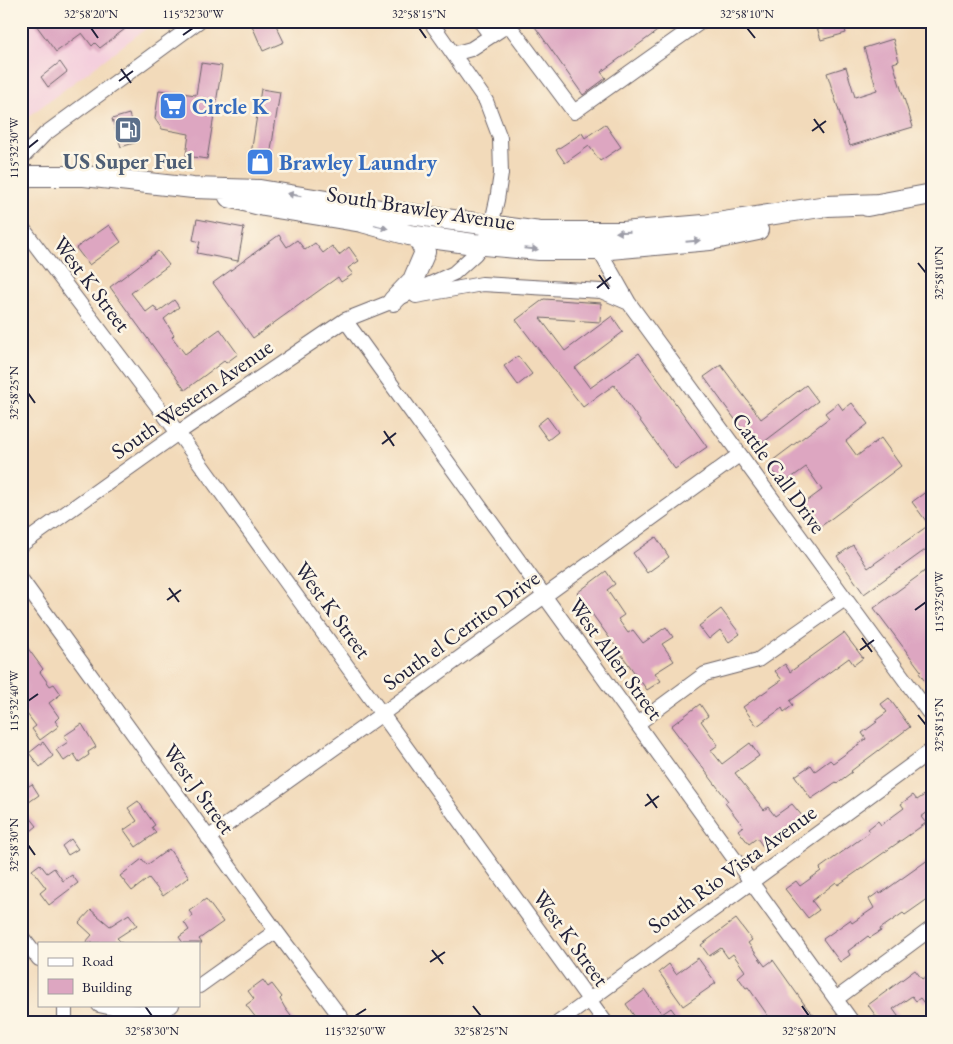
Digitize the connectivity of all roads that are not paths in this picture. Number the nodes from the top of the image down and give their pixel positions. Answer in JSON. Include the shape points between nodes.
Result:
{"nodes":[{"id":1,"x":199,"y":21,"type":"edge"},
{"id":2,"x":430,"y":21,"type":"edge"},
{"id":3,"x":480,"y":21,"type":"edge"},
{"id":4,"x":702,"y":21,"type":"edge"},
{"id":5,"x":511,"y":23,"type":"edge"},
{"id":6,"x":491,"y":36,"type":"junction"},
{"id":7,"x":454,"y":54,"type":"junction"},
{"id":8,"x":45,"y":134,"type":"junction"},
{"id":9,"x":21,"y":144,"type":"edge"},
{"id":10,"x":21,"y":159,"type":"edge"},
{"id":11,"x":21,"y":178,"type":"edge"},
{"id":12,"x":194,"y":188,"type":"junction"},
{"id":13,"x":932,"y":194,"type":"edge"},
{"id":14,"x":880,"y":204,"type":"junction"},
{"id":15,"x":21,"y":226,"type":"edge"},
{"id":16,"x":491,"y":226,"type":"junction"},
{"id":17,"x":417,"y":236,"type":"junction"},
{"id":18,"x":482,"y":245,"type":"junction"},
{"id":19,"x":599,"y":250,"type":"junction"},
{"id":20,"x":393,"y":301,"type":"junction"},
{"id":21,"x":629,"y":303,"type":"junction"},
{"id":22,"x":345,"y":320,"type":"junction"},
{"id":23,"x":178,"y":433,"type":"junction"},
{"id":24,"x":739,"y":455,"type":"junction"},
{"id":25,"x":21,"y":545,"type":"edge"},
{"id":26,"x":21,"y":579,"type":"edge"},
{"id":27,"x":544,"y":596,"type":"junction"},
{"id":28,"x":845,"y":599,"type":"junction"},
{"id":29,"x":382,"y":714,"type":"junction"},
{"id":30,"x":932,"y":717,"type":"edge"},
{"id":31,"x":637,"y":724,"type":"junction"},
{"id":32,"x":932,"y":750,"type":"edge"},
{"id":33,"x":208,"y":838,"type":"junction"},
{"id":34,"x":751,"y":882,"type":"junction"},
{"id":35,"x":932,"y":928,"type":"edge"},
{"id":36,"x":276,"y":931,"type":"junction"},
{"id":37,"x":21,"y":936,"type":"edge"},
{"id":38,"x":38,"y":958,"type":"edge"},
{"id":39,"x":200,"y":985,"type":"edge"},
{"id":40,"x":836,"y":999,"type":"junction"},
{"id":41,"x":589,"y":1000,"type":"junction"},
{"id":42,"x":65,"y":1006,"type":"edge"},
{"id":43,"x":103,"y":1006,"type":"edge"},
{"id":44,"x":166,"y":1009,"type":"edge"},
{"id":45,"x":65,"y":1023,"type":"edge"},
{"id":46,"x":147,"y":1023,"type":"edge"},
{"id":47,"x":345,"y":1023,"type":"edge"},
{"id":48,"x":558,"y":1023,"type":"edge"},
{"id":49,"x":606,"y":1023,"type":"edge"},
{"id":50,"x":853,"y":1023,"type":"edge"}],
"edges":[{"from":1,"to":8,"type":"street"},
{"from":2,"to":7,"type":"street","name":"South Western Avenue"},
{"from":3,"to":6,"type":"street"},
{"from":4,"to":5,"type":"street","via":[[574,112]]},
{"from":5,"to":6,"type":"street"},
{"from":6,"to":7,"type":"street","via":[[471,49]]},
{"from":7,"to":16,"type":"street","name":"South Western Avenue","via":[[486,101],[500,138],[501,174]]},
{"from":8,"to":9,"type":"street"},
{"from":8,"to":10,"type":"street"},
{"from":11,"to":12,"type":"highway","name":"South Brawley Avenue","via":[[84,176]]},
{"from":16,"to":12,"type":"highway","name":"South Brawley Avenue","one_way":true,"via":[[260,190]]},
{"from":12,"to":17,"type":"highway","name":"South Brawley Avenue","one_way":true,"via":[[264,206],[362,222]]},
{"from":13,"to":14,"type":"highway","name":"South Brawley Avenue"},
{"from":14,"to":16,"type":"highway","name":"South Brawley Avenue","one_way":true,"via":[[827,206],[704,225],[623,232],[540,232]]},
{"from":19,"to":14,"type":"highway","name":"South Brawley Avenue","one_way":true,"via":[[710,240]]},
{"from":15,"to":23,"type":"street","name":"West K Street"},
{"from":16,"to":18,"type":"street","name":"South Western Avenue"},
{"from":17,"to":18,"type":"highway","name":"South Brawley Avenue"},
{"from":17,"to":20,"type":"highway","via":[[425,252],[413,280]]},
{"from":18,"to":19,"type":"highway","name":"South Brawley Avenue","one_way":true,"via":[[539,250]]},
{"from":18,"to":20,"type":"street","name":"South Western Avenue","via":[[454,273]]},
{"from":19,"to":21,"type":"street","name":"Cattle Call Drive"},
{"from":20,"to":21,"type":"street","name":"South Western Avenue","via":[[482,284],[601,291]]},
{"from":20,"to":22,"type":"street","name":"South Western Avenue"},
{"from":21,"to":24,"type":"street","name":"Cattle Call Drive"},
{"from":22,"to":23,"type":"street","name":"South Western Avenue"},
{"from":22,"to":27,"type":"street","name":"West Allen Street"},
{"from":23,"to":25,"type":"street","name":"South Western Avenue"},
{"from":23,"to":29,"type":"street","name":"West K Street"},
{"from":24,"to":27,"type":"street","name":"South el Cerrito Drive"},
{"from":24,"to":28,"type":"street","name":"Cattle Call Drive"},
{"from":26,"to":33,"type":"street","name":"West J Street"},
{"from":27,"to":29,"type":"street","name":"South el Cerrito Drive"},
{"from":27,"to":31,"type":"street","name":"West Allen Street"},
{"from":28,"to":30,"type":"street","name":"Cattle Call Drive"},
{"from":28,"to":31,"type":"street","via":[[758,660],[704,674]]},
{"from":29,"to":33,"type":"street","name":"South el Cerrito Drive"},
{"from":29,"to":41,"type":"street","name":"West K Street"},
{"from":31,"to":34,"type":"street","name":"West Allen Street"},
{"from":32,"to":34,"type":"street","name":"South Rio Vista Avenue"},
{"from":33,"to":36,"type":"street","name":"West J Street"},
{"from":34,"to":40,"type":"street","name":"West Allen Street"},
{"from":34,"to":41,"type":"street","name":"South Rio Vista Avenue"},
{"from":35,"to":40,"type":"street"},
{"from":36,"to":39,"type":"street"},
{"from":36,"to":47,"type":"street","name":"West J Street"},
{"from":37,"to":38,"type":"street"},
{"from":40,"to":50,"type":"street","name":"West Allen Street"},
{"from":41,"to":48,"type":"street","name":"South Rio Vista Avenue"},
{"from":41,"to":49,"type":"street","name":"West K Street"},
{"from":42,"to":45,"type":"street"},
{"from":43,"to":44,"type":"street","via":[[126,1012]]},
{"from":44,"to":46,"type":"street"}]}
